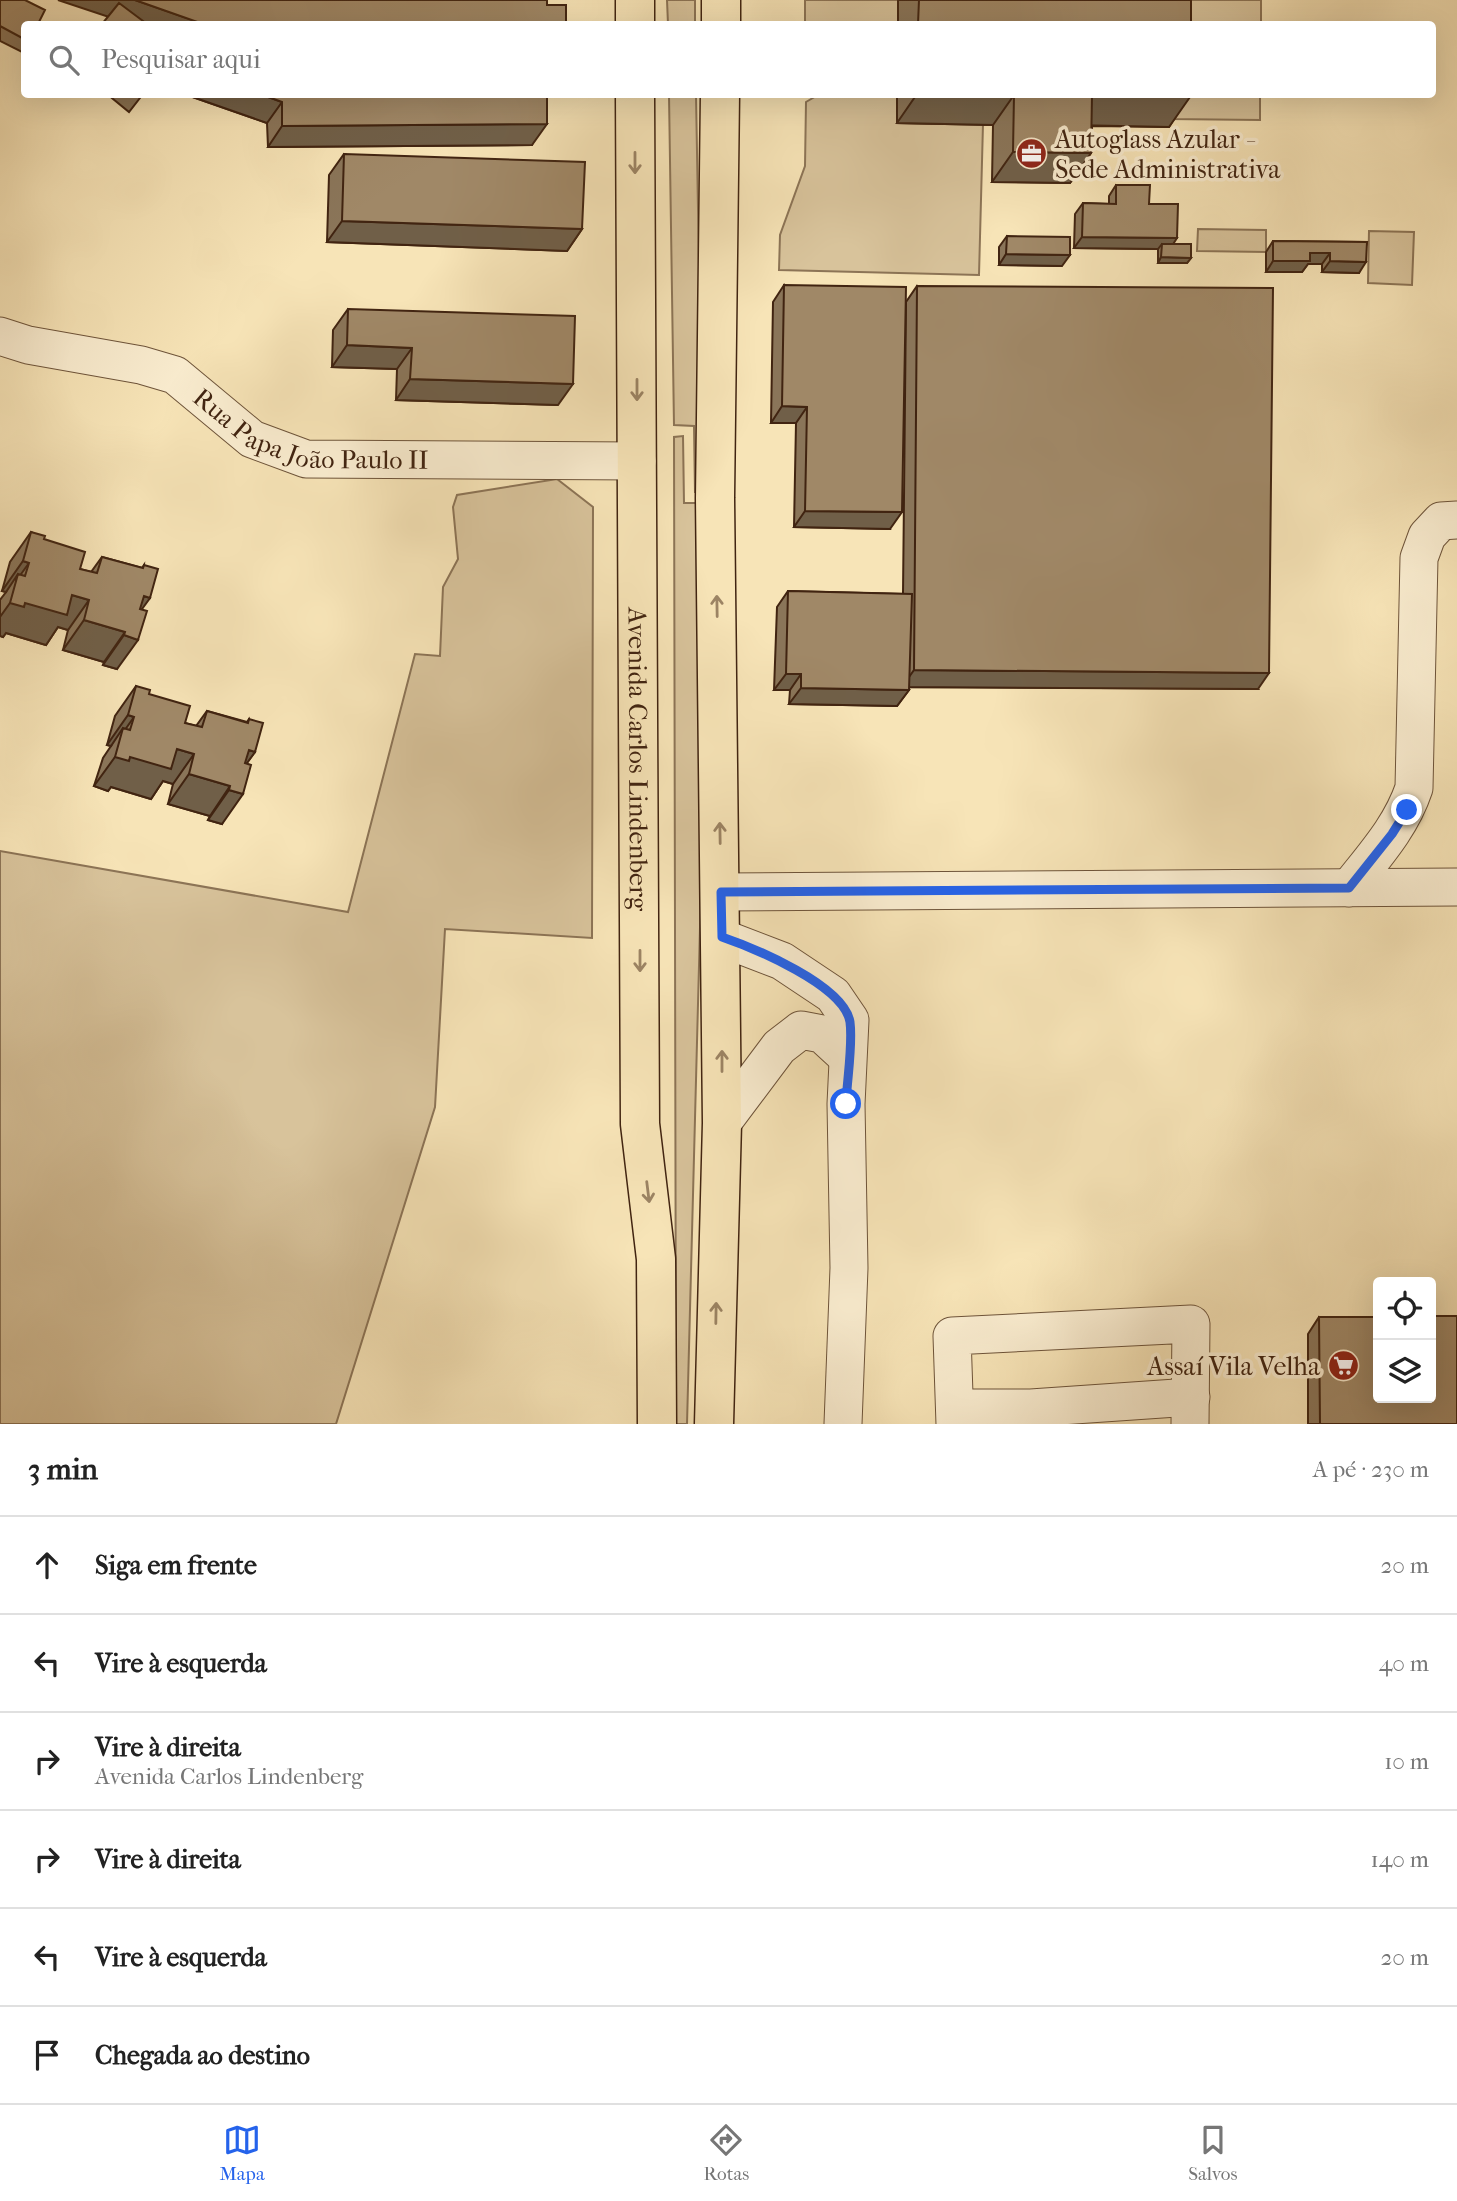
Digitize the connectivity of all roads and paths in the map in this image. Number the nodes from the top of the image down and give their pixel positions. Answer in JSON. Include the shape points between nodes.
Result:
{"nodes":[{"id":1,"x":635,"y":0,"type":"edge"},
{"id":2,"x":721,"y":0,"type":"edge"},
{"id":3,"x":635,"y":21,"type":"edge"},
{"id":4,"x":721,"y":21,"type":"edge"},
{"id":5,"x":635,"y":98,"type":"edge"},
{"id":6,"x":720,"y":98,"type":"edge"},
{"id":7,"x":0,"y":336,"type":"edge"},
{"id":8,"x":637,"y":461,"type":"junction"},
{"id":9,"x":1457,"y":520,"type":"edge"},
{"id":10,"x":1457,"y":887,"type":"edge"},
{"id":11,"x":1349,"y":888,"type":"junction"},
{"id":12,"x":721,"y":892,"type":"junction"},
{"id":13,"x":722,"y":937,"type":"junction"},
{"id":14,"x":847,"y":1057,"type":"junction"},
{"id":15,"x":722,"y":1123,"type":"junction"},
{"id":16,"x":656,"y":1309,"type":"junction"},
{"id":17,"x":715,"y":1381,"type":"junction"},
{"id":18,"x":1191,"y":1410,"type":"edge"},
{"id":19,"x":955,"y":1416,"type":"edge"},
{"id":20,"x":635,"y":1424,"type":"edge"},
{"id":21,"x":657,"y":1424,"type":"edge"},
{"id":22,"x":714,"y":1424,"type":"edge"},
{"id":23,"x":721,"y":1424,"type":"edge"},
{"id":24,"x":843,"y":1424,"type":"edge"}],
"edges":[{"from":1,"to":3,"type":"main road"},
{"from":2,"to":4,"type":"main road"},
{"from":5,"to":8,"type":"main road","name":"Avenida Carlos Lindenberg","one_way":true},
{"from":12,"to":6,"type":"main road","one_way":true,"via":[[715,498]]},
{"from":7,"to":8,"type":"street","name":"Rua Papa João Paulo II","via":[[175,376],[252,439],[306,459]]},
{"from":8,"to":16,"type":"main road","name":"Avenida Carlos Lindenberg","one_way":true,"via":[[640,1124],[656,1259]]},
{"from":9,"to":11,"type":"street","via":[[1441,521],[1427,536],[1419,558],[1414,788],[1392,834]]},
{"from":10,"to":11,"type":"street"},
{"from":11,"to":12,"type":"street"},
{"from":12,"to":13,"type":"main road"},
{"from":13,"to":14,"type":"street","via":[[782,961],[833,996],[850,1020]]},
{"from":15,"to":13,"type":"main road","one_way":true},
{"from":14,"to":15,"type":"street","via":[[822,1034],[801,1030],[779,1048]]},
{"from":14,"to":24,"type":"street","via":[[849,1268]]},
{"from":17,"to":15,"type":"main road","one_way":true},
{"from":16,"to":20,"type":"main road"},
{"from":16,"to":21,"type":"main road","name":"Avenida Carlos Lindenberg"},
{"from":17,"to":22,"type":"main road"},
{"from":17,"to":23,"type":"main road"},
{"from":18,"to":19,"type":"street","via":[[1031,1408]]},
{"from":18,"to":19,"type":"street","via":[[1191,1324],[952,1336]]}]}
